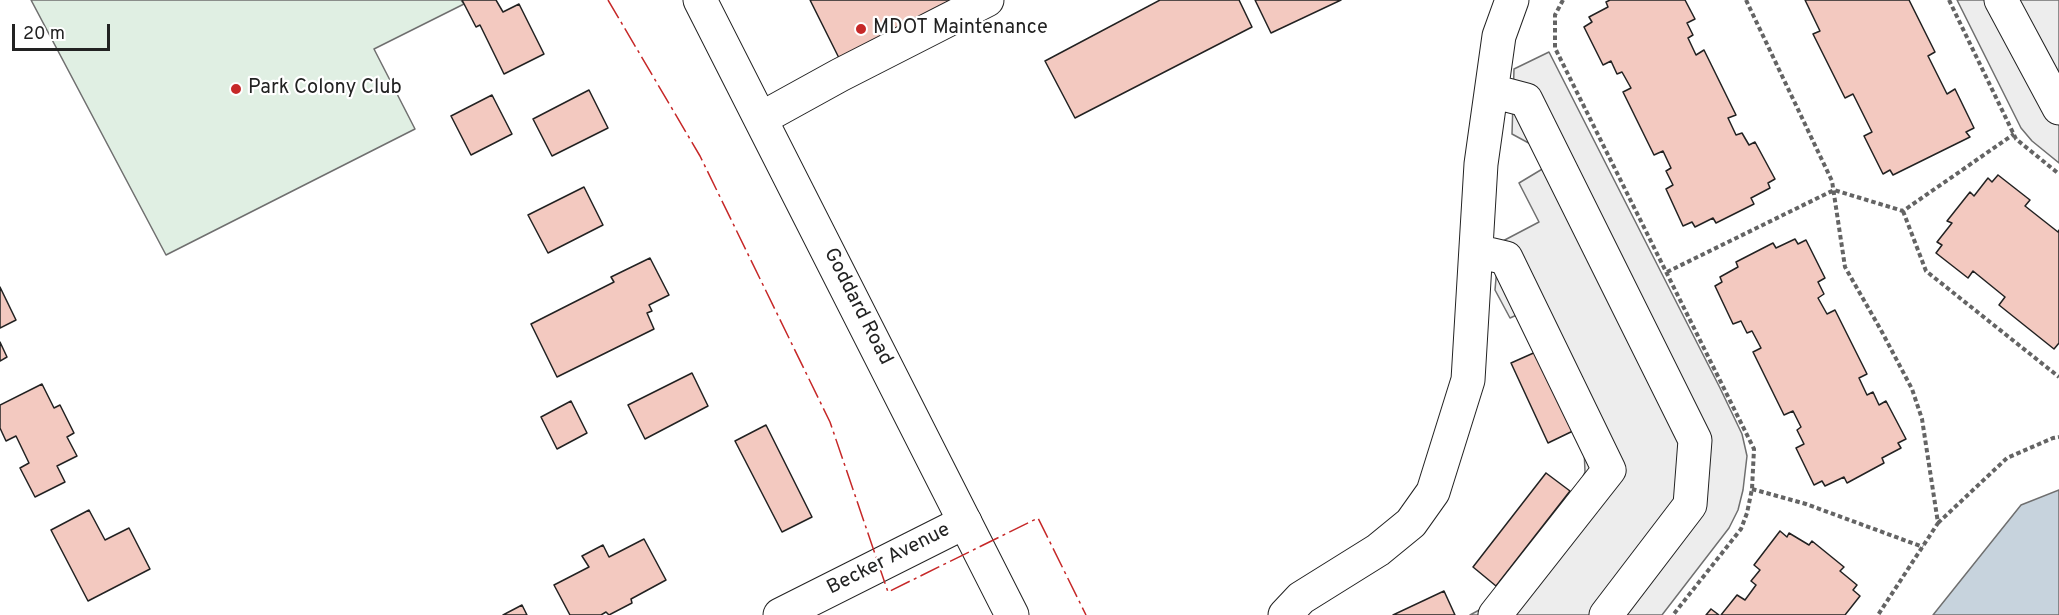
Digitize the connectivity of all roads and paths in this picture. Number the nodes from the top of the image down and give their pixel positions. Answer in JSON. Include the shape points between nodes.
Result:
{"nodes":[{"id":1,"x":700,"y":0,"type":"edge"},
{"id":2,"x":987,"y":0,"type":"edge"},
{"id":3,"x":1512,"y":0,"type":"edge"},
{"id":4,"x":1746,"y":0,"type":"edge"},
{"id":5,"x":1949,"y":0,"type":"edge"},
{"id":6,"x":2001,"y":0,"type":"edge"},
{"id":7,"x":1492,"y":91,"type":"junction"},
{"id":8,"x":2059,"y":108,"type":"edge"},
{"id":9,"x":762,"y":118,"type":"junction"},
{"id":10,"x":2014,"y":134,"type":"junction"},
{"id":11,"x":2059,"y":174,"type":"edge"},
{"id":12,"x":1834,"y":190,"type":"junction"},
{"id":13,"x":1904,"y":211,"type":"junction"},
{"id":14,"x":1476,"y":251,"type":"junction"},
{"id":15,"x":1667,"y":272,"type":"dead end"},
{"id":16,"x":2059,"y":377,"type":"edge"},
{"id":17,"x":2059,"y":437,"type":"edge"},
{"id":18,"x":1752,"y":489,"type":"dead end"},
{"id":19,"x":965,"y":522,"type":"junction"},
{"id":20,"x":1938,"y":523,"type":"junction"},
{"id":21,"x":1923,"y":547,"type":"junction"},
{"id":22,"x":780,"y":615,"type":"edge"},
{"id":23,"x":1012,"y":615,"type":"edge"},
{"id":24,"x":1285,"y":615,"type":"edge"},
{"id":25,"x":1495,"y":615,"type":"edge"},
{"id":26,"x":1606,"y":615,"type":"edge"},
{"id":27,"x":1878,"y":615,"type":"edge"}],
"edges":[{"from":1,"to":9,"type":"main road","name":"Goddard Road"},
{"from":2,"to":9,"type":"main road"},
{"from":3,"to":7,"type":"main road","via":[[1499,36]]},
{"from":4,"to":12,"type":"path"},
{"from":5,"to":10,"type":"path"},
{"from":6,"to":8,"type":"main road"},
{"from":7,"to":14,"type":"main road","via":[[1481,164]]},
{"from":7,"to":26,"type":"main road","via":[[1526,99],[1695,440],[1690,505]]},
{"from":9,"to":19,"type":"main road","name":"Goddard Road"},
{"from":10,"to":11,"type":"path"},
{"from":10,"to":13,"type":"path"},
{"from":12,"to":13,"type":"path"},
{"from":12,"to":15,"type":"path"},
{"from":12,"to":20,"type":"path","via":[[1845,267],[1902,370],[1922,419]]},
{"from":13,"to":16,"type":"path","via":[[1926,271]]},
{"from":14,"to":24,"type":"main road","via":[[1468,380],[1433,492],[1411,523],[1378,550],[1301,598]]},
{"from":14,"to":25,"type":"main road","via":[[1506,258],[1609,470]]},
{"from":17,"to":20,"type":"path","via":[[2007,458]]},
{"from":18,"to":21,"type":"path","via":[[1806,504]]},
{"from":19,"to":22,"type":"main road","name":"Becker Avenue"},
{"from":19,"to":23,"type":"main road","name":"Goddard Road"},
{"from":20,"to":21,"type":"path"},
{"from":21,"to":27,"type":"path"}]}
